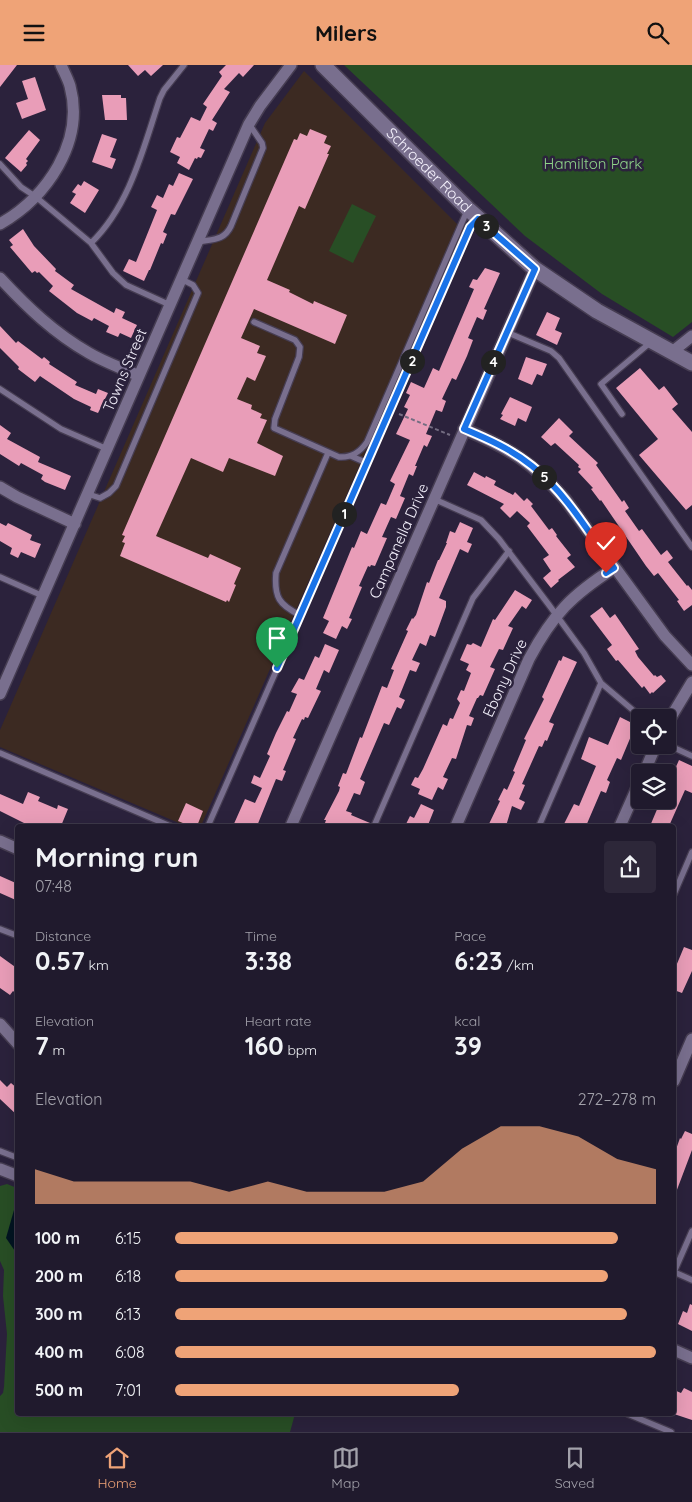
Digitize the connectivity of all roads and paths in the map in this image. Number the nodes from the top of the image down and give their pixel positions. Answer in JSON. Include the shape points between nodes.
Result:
{"nodes":[{"id":1,"x":62,"y":65,"type":"edge"},
{"id":2,"x":184,"y":65,"type":"edge"},
{"id":3,"x":291,"y":65,"type":"edge"},
{"id":4,"x":323,"y":65,"type":"edge"},
{"id":5,"x":249,"y":124,"type":"junction"},
{"id":6,"x":0,"y":165,"type":"edge"},
{"id":7,"x":36,"y":197,"type":"junction"},
{"id":8,"x":473,"y":214,"type":"junction"},
{"id":9,"x":0,"y":224,"type":"edge"},
{"id":10,"x":198,"y":242,"type":"junction"},
{"id":11,"x":92,"y":243,"type":"junction"},
{"id":12,"x":535,"y":269,"type":"junction"},
{"id":13,"x":0,"y":278,"type":"edge"},
{"id":14,"x":181,"y":279,"type":"junction"},
{"id":15,"x":170,"y":305,"type":"junction"},
{"id":16,"x":254,"y":322,"type":"dead end"},
{"id":17,"x":506,"y":332,"type":"junction"},
{"id":18,"x":692,"y":337,"type":"edge"},
{"id":19,"x":651,"y":342,"type":"junction"},
{"id":20,"x":672,"y":352,"type":"junction"},
{"id":21,"x":692,"y":363,"type":"edge"},
{"id":22,"x":139,"y":376,"type":"junction"},
{"id":23,"x":0,"y":389,"type":"edge"},
{"id":24,"x":390,"y":410,"type":"junction"},
{"id":25,"x":622,"y":414,"type":"dead end"},
{"id":26,"x":464,"y":429,"type":"junction"},
{"id":27,"x":454,"y":437,"type":"dead end"},
{"id":28,"x":107,"y":449,"type":"junction"},
{"id":29,"x":328,"y":453,"type":"junction"},
{"id":30,"x":351,"y":456,"type":"junction"},
{"id":31,"x":367,"y":463,"type":"junction"},
{"id":32,"x":0,"y":487,"type":"edge"},
{"id":33,"x":88,"y":494,"type":"junction"},
{"id":34,"x":434,"y":499,"type":"junction"},
{"id":35,"x":75,"y":524,"type":"junction"},
{"id":36,"x":692,"y":547,"type":"edge"},
{"id":37,"x":509,"y":551,"type":"junction"},
{"id":38,"x":614,"y":568,"type":"junction"},
{"id":39,"x":0,"y":577,"type":"edge"},
{"id":40,"x":43,"y":596,"type":"junction"},
{"id":41,"x":300,"y":615,"type":"junction"},
{"id":42,"x":556,"y":615,"type":"junction"},
{"id":43,"x":692,"y":665,"type":"edge"},
{"id":44,"x":5,"y":669,"type":"edge"},
{"id":45,"x":692,"y":682,"type":"edge"},
{"id":46,"x":601,"y":683,"type":"junction"},
{"id":47,"x":0,"y":694,"type":"edge"},
{"id":48,"x":632,"y":709,"type":"edge"},
{"id":49,"x":676,"y":709,"type":"edge"},
{"id":50,"x":676,"y":749,"type":"edge"},
{"id":51,"x":0,"y":753,"type":"edge"},
{"id":52,"x":692,"y":756,"type":"edge"},
{"id":53,"x":631,"y":801,"type":"edge"},
{"id":54,"x":165,"y":824,"type":"edge"},
{"id":55,"x":209,"y":824,"type":"edge"},
{"id":56,"x":293,"y":824,"type":"edge"},
{"id":57,"x":375,"y":824,"type":"edge"},
{"id":58,"x":457,"y":824,"type":"edge"},
{"id":59,"x":540,"y":824,"type":"edge"},
{"id":60,"x":621,"y":824,"type":"edge"},
{"id":61,"x":0,"y":841,"type":"edge"},
{"id":62,"x":15,"y":848,"type":"edge"},
{"id":63,"x":692,"y":852,"type":"edge"},
{"id":64,"x":676,"y":889,"type":"edge"},
{"id":65,"x":0,"y":929,"type":"edge"},
{"id":66,"x":15,"y":936,"type":"edge"},
{"id":67,"x":0,"y":1024,"type":"edge"},
{"id":68,"x":692,"y":1039,"type":"edge"},
{"id":69,"x":15,"y":1041,"type":"edge"},
{"id":70,"x":676,"y":1076,"type":"edge"},
{"id":71,"x":0,"y":1151,"type":"edge"},
{"id":72,"x":15,"y":1157,"type":"edge"},
{"id":73,"x":0,"y":1169,"type":"edge"},
{"id":74,"x":15,"y":1175,"type":"edge"},
{"id":75,"x":692,"y":1231,"type":"edge"},
{"id":76,"x":676,"y":1267,"type":"edge"},
{"id":77,"x":676,"y":1273,"type":"edge"},
{"id":78,"x":692,"y":1280,"type":"edge"},
{"id":79,"x":676,"y":1352,"type":"edge"},
{"id":80,"x":692,"y":1358,"type":"edge"},
{"id":81,"x":633,"y":1416,"type":"edge"},
{"id":82,"x":671,"y":1432,"type":"edge"}],
"edges":[{"from":1,"to":7,"type":"street","via":[[70,87],[71,131],[58,166]]},
{"from":2,"to":11,"type":"lane","via":[[160,98],[121,203],[106,229]]},
{"from":3,"to":5,"type":"street","name":"Towns Street"},
{"from":4,"to":8,"type":"street","name":"Schroeder Road"},
{"from":5,"to":10,"type":"street","name":"Towns Street"},
{"from":5,"to":10,"type":"lane","via":[[263,148],[231,226],[223,237]]},
{"from":6,"to":7,"type":"lane"},
{"from":7,"to":9,"type":"street"},
{"from":7,"to":11,"type":"lane"},
{"from":8,"to":12,"type":"street","name":"Schroeder Road"},
{"from":8,"to":24,"type":"lane"},
{"from":8,"to":30,"type":"lane","via":[[367,443]]},
{"from":10,"to":14,"type":"street","name":"Towns Street"},
{"from":11,"to":15,"type":"lane","via":[[112,273],[126,285]]},
{"from":12,"to":17,"type":"street","name":"Campanella Drive"},
{"from":12,"to":19,"type":"street","name":"Schroeder Road","via":[[597,311]]},
{"from":13,"to":22,"type":"street","via":[[26,307],[62,336],[90,354]]},
{"from":14,"to":15,"type":"street","name":"Towns Street"},
{"from":14,"to":33,"type":"lane","via":[[193,285],[198,293],[120,477],[116,486],[100,498]]},
{"from":15,"to":22,"type":"street","name":"Towns Street"},
{"from":16,"to":29,"type":"lane","via":[[295,340],[300,347],[274,429]]},
{"from":17,"to":26,"type":"street","name":"Campanella Drive"},
{"from":17,"to":36,"type":"lane","via":[[559,358]]},
{"from":18,"to":20,"type":"street"},
{"from":19,"to":20,"type":"street","name":"Schroeder Road"},
{"from":19,"to":25,"type":"lane","via":[[601,384]]},
{"from":20,"to":21,"type":"street","name":"Schroeder Road"},
{"from":22,"to":28,"type":"street","name":"Towns Street"},
{"from":23,"to":28,"type":"lane","via":[[61,429]]},
{"from":24,"to":27,"type":"path"},
{"from":24,"to":31,"type":"lane"},
{"from":26,"to":34,"type":"street","name":"Campanella Drive"},
{"from":26,"to":38,"type":"street","via":[[514,453],[544,477],[565,499]]},
{"from":28,"to":33,"type":"street","name":"Towns Street"},
{"from":29,"to":30,"type":"lane","via":[[339,457]]},
{"from":29,"to":41,"type":"lane","via":[[276,573],[279,601]]},
{"from":30,"to":31,"type":"lane"},
{"from":31,"to":41,"type":"lane"},
{"from":32,"to":35,"type":"street"},
{"from":33,"to":35,"type":"street","name":"Towns Street"},
{"from":34,"to":37,"type":"lane","via":[[481,520]]},
{"from":34,"to":56,"type":"street","name":"Campanella Drive"},
{"from":35,"to":40,"type":"street","name":"Towns Street"},
{"from":37,"to":42,"type":"lane"},
{"from":37,"to":57,"type":"lane","via":[[473,597]]},
{"from":38,"to":42,"type":"street","name":"Ebony Drive","via":[[574,597]]},
{"from":38,"to":43,"type":"street","via":[[665,637]]},
{"from":39,"to":40,"type":"lane"},
{"from":40,"to":44,"type":"street","name":"Towns Street"},
{"from":41,"to":55,"type":"lane"},
{"from":42,"to":46,"type":"lane"},
{"from":42,"to":58,"type":"street","name":"Ebony Drive","via":[[529,659]]},
{"from":44,"to":47,"type":"street","name":"Towns Street"},
{"from":45,"to":49,"type":"street"},
{"from":46,"to":48,"type":"lane"},
{"from":46,"to":59,"type":"lane"},
{"from":50,"to":52,"type":"lane"},
{"from":51,"to":54,"type":"lane"},
{"from":53,"to":60,"type":"street"},
{"from":61,"to":62,"type":"street"},
{"from":63,"to":64,"type":"lane"},
{"from":65,"to":66,"type":"lane"},
{"from":67,"to":69,"type":"street"},
{"from":68,"to":70,"type":"street"},
{"from":71,"to":72,"type":"lane"},
{"from":73,"to":74,"type":"street"},
{"from":75,"to":76,"type":"lane"},
{"from":77,"to":78,"type":"lane"},
{"from":79,"to":80,"type":"street"},
{"from":81,"to":82,"type":"lane"}]}
